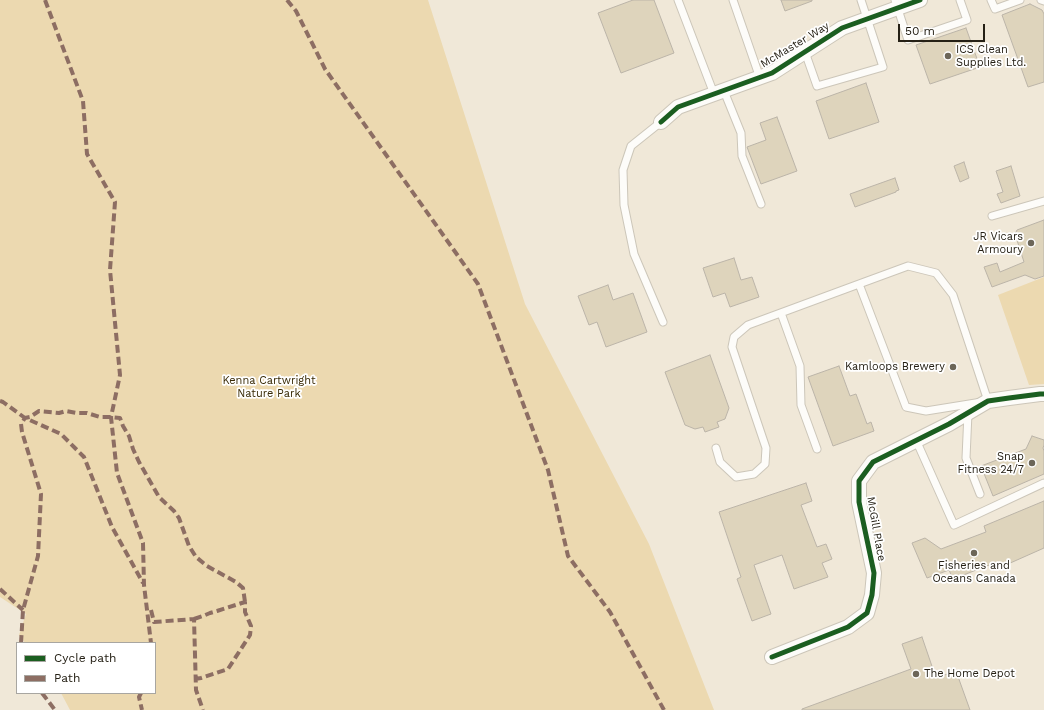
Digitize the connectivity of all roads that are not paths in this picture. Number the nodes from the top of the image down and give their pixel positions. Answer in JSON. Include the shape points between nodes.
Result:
{"nodes":[{"id":1,"x":678,"y":0,"type":"edge"},
{"id":2,"x":733,"y":0,"type":"edge"},
{"id":3,"x":861,"y":0,"type":"edge"},
{"id":4,"x":920,"y":0,"type":"edge"},
{"id":5,"x":960,"y":0,"type":"edge"},
{"id":6,"x":991,"y":0,"type":"edge"},
{"id":7,"x":1020,"y":0,"type":"edge"},
{"id":8,"x":1041,"y":0,"type":"edge"},
{"id":9,"x":1044,"y":1,"type":"edge"},
{"id":10,"x":896,"y":4,"type":"edge"},
{"id":11,"x":868,"y":19,"type":"junction"},
{"id":12,"x":804,"y":52,"type":"junction"},
{"id":13,"x":760,"y":78,"type":"junction"},
{"id":14,"x":719,"y":93,"type":"junction"},
{"id":15,"x":661,"y":122,"type":"joint"},
{"id":16,"x":1044,"y":201,"type":"edge"},
{"id":17,"x":761,"y":204,"type":"dead end"},
{"id":18,"x":992,"y":216,"type":"dead end"},
{"id":19,"x":859,"y":284,"type":"junction"},
{"id":20,"x":781,"y":313,"type":"junction"},
{"id":21,"x":663,"y":322,"type":"dead end"},
{"id":22,"x":1044,"y":394,"type":"edge"},
{"id":23,"x":988,"y":401,"type":"junction"},
{"id":24,"x":968,"y":413,"type":"junction"},
{"id":25,"x":916,"y":440,"type":"junction"},
{"id":26,"x":716,"y":448,"type":"dead end"},
{"id":27,"x":818,"y":449,"type":"dead end"},
{"id":28,"x":1044,"y":483,"type":"edge"},
{"id":29,"x":980,"y":494,"type":"dead end"},
{"id":30,"x":772,"y":657,"type":"dead end"}],
"edges":[{"from":1,"to":14,"type":"lane"},
{"from":2,"to":13,"type":"lane"},
{"from":3,"to":11,"type":"lane"},
{"from":4,"to":10,"type":"street","name":"McMaster Way"},
{"from":5,"to":10,"type":"lane","via":[[967,20],[908,40]]},
{"from":6,"to":7,"type":"lane","via":[[994,9]]},
{"from":8,"to":9,"type":"lane"},
{"from":10,"to":11,"type":"street","name":"McMaster Way"},
{"from":11,"to":12,"type":"street","name":"McMaster Way","via":[[842,28]]},
{"from":11,"to":12,"type":"lane","via":[[883,67],[817,86]]},
{"from":12,"to":13,"type":"street","name":"McMaster Way"},
{"from":13,"to":14,"type":"street","name":"McMaster Way"},
{"from":14,"to":15,"type":"street","name":"McMaster Way","via":[[678,107]]},
{"from":14,"to":17,"type":"lane","via":[[741,133],[742,156]]},
{"from":15,"to":21,"type":"lane","via":[[631,146],[622,170],[624,205],[634,254]]},
{"from":16,"to":18,"type":"lane"},
{"from":19,"to":20,"type":"lane"},
{"from":19,"to":23,"type":"lane","via":[[906,407],[926,411]]},
{"from":19,"to":23,"type":"lane","via":[[908,266],[936,273],[952,295]]},
{"from":20,"to":26,"type":"lane","via":[[748,325],[734,337],[732,347],[766,448],[765,464],[754,474],[736,477],[720,462]]},
{"from":20,"to":27,"type":"lane","via":[[800,366],[801,405]]},
{"from":22,"to":23,"type":"street","name":"McGill Place"},
{"from":23,"to":24,"type":"street","name":"McGill Place"},
{"from":24,"to":25,"type":"street","name":"McGill Place"},
{"from":24,"to":29,"type":"lane","via":[[966,458]]},
{"from":25,"to":28,"type":"lane","via":[[954,525]]},
{"from":25,"to":30,"type":"street","name":"McGill Place","via":[[873,462],[859,481],[860,502],[874,573],[872,595],[866,613],[848,627]]}]}
